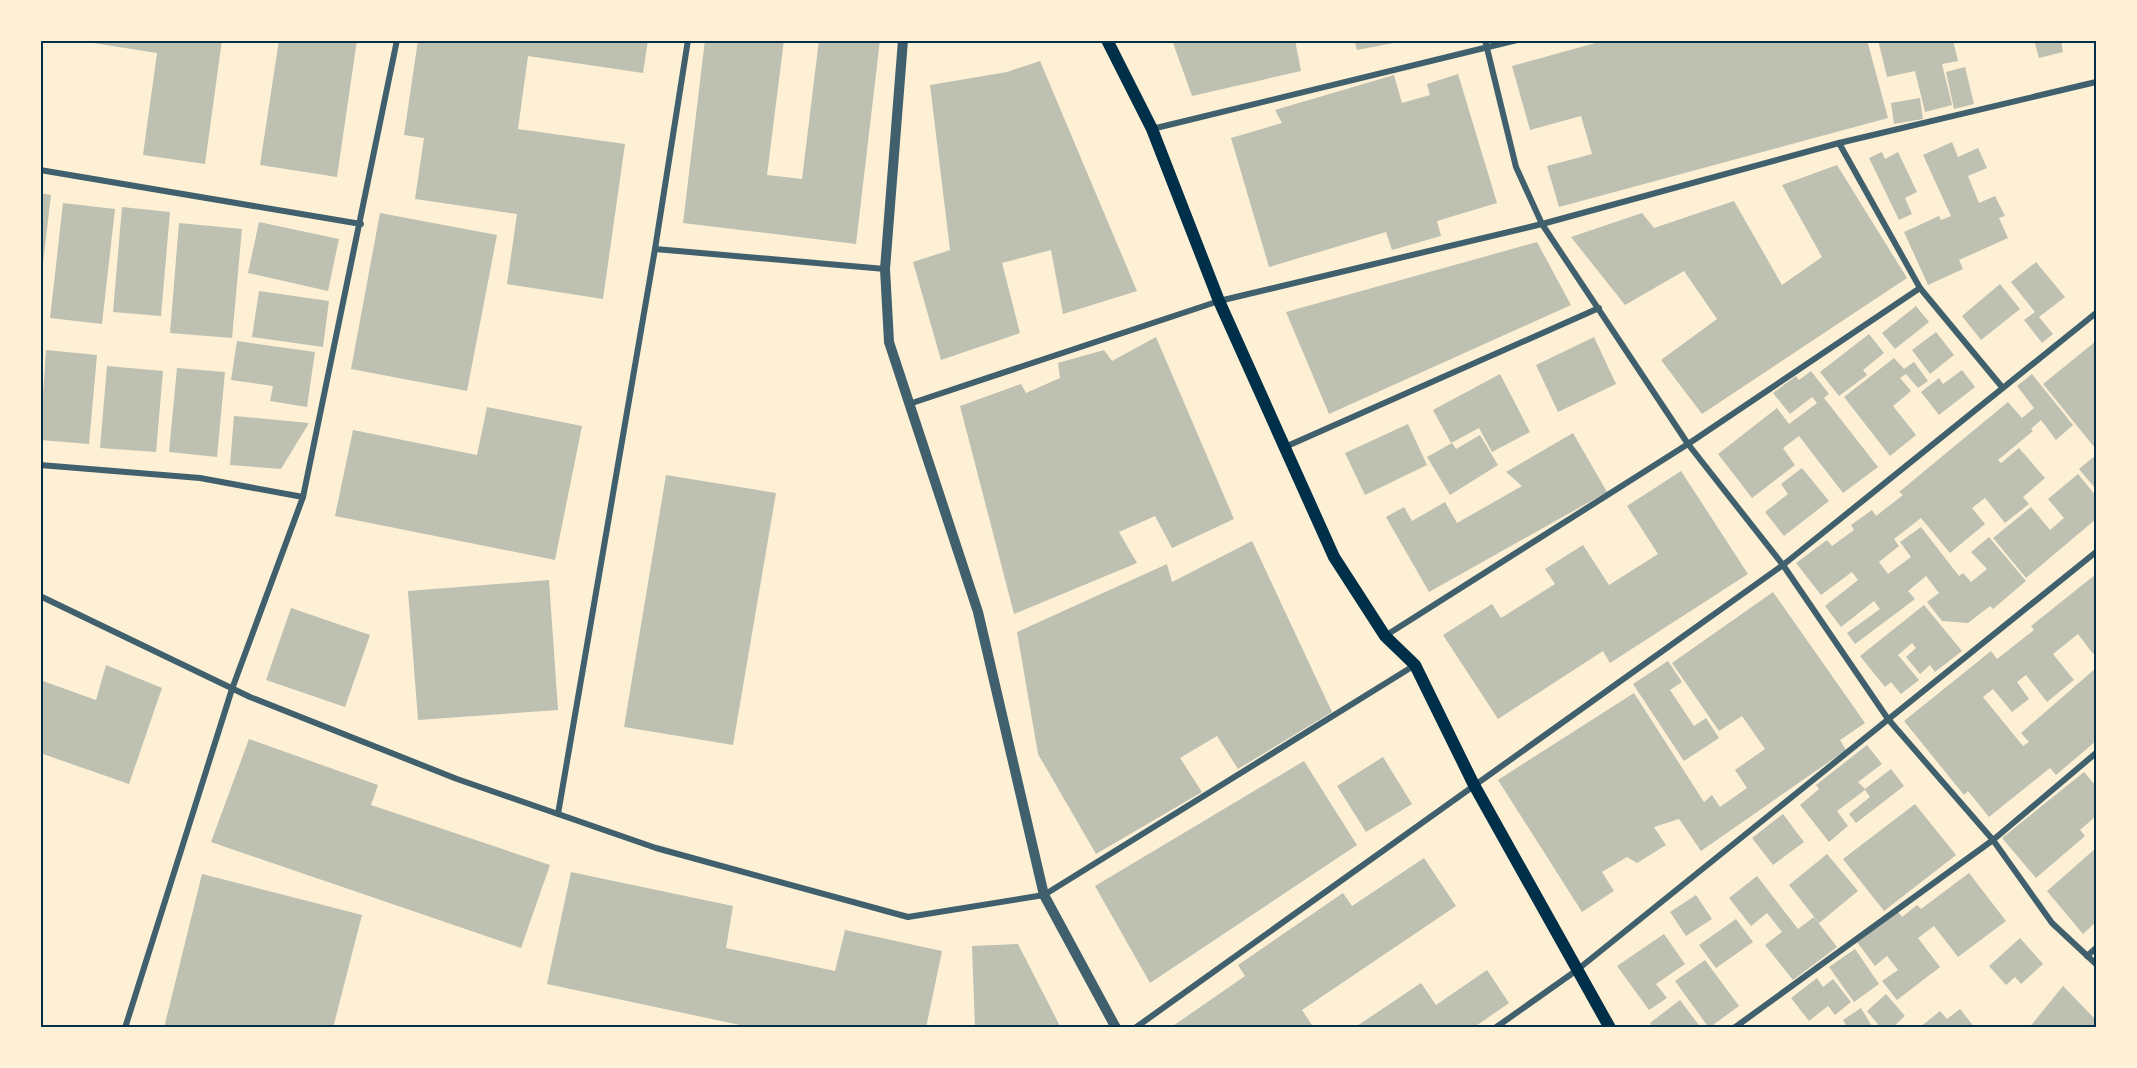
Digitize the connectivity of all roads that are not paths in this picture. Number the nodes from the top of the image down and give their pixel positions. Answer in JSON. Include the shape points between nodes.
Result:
{"nodes":[{"id":1,"x":397,"y":40,"type":"edge"},
{"id":2,"x":688,"y":40,"type":"edge"},
{"id":3,"x":903,"y":40,"type":"edge"},
{"id":4,"x":1107,"y":40,"type":"edge"},
{"id":5,"x":1517,"y":40,"type":"edge"},
{"id":6,"x":1485,"y":44,"type":"edge"},
{"id":7,"x":2097,"y":82,"type":"edge"},
{"id":8,"x":1152,"y":129,"type":"junction"},
{"id":9,"x":1839,"y":143,"type":"junction"},
{"id":10,"x":40,"y":170,"type":"edge"},
{"id":11,"x":361,"y":224,"type":"junction"},
{"id":12,"x":1542,"y":224,"type":"junction"},
{"id":13,"x":656,"y":249,"type":"junction"},
{"id":14,"x":885,"y":269,"type":"junction"},
{"id":15,"x":1920,"y":288,"type":"junction"},
{"id":16,"x":1219,"y":301,"type":"junction"},
{"id":17,"x":1599,"y":308,"type":"junction"},
{"id":18,"x":2097,"y":313,"type":"edge"},
{"id":19,"x":2002,"y":387,"type":"junction"},
{"id":20,"x":909,"y":404,"type":"junction"},
{"id":21,"x":1688,"y":444,"type":"junction"},
{"id":22,"x":1284,"y":448,"type":"junction"},
{"id":23,"x":40,"y":465,"type":"edge"},
{"id":24,"x":303,"y":497,"type":"junction"},
{"id":25,"x":2097,"y":552,"type":"edge"},
{"id":26,"x":1783,"y":565,"type":"junction"},
{"id":27,"x":40,"y":596,"type":"edge"},
{"id":28,"x":1385,"y":636,"type":"junction"},
{"id":29,"x":1415,"y":665,"type":"junction"},
{"id":30,"x":232,"y":689,"type":"junction"},
{"id":31,"x":1888,"y":719,"type":"junction"},
{"id":32,"x":2097,"y":753,"type":"edge"},
{"id":33,"x":1474,"y":785,"type":"junction"},
{"id":34,"x":558,"y":814,"type":"junction"},
{"id":35,"x":1993,"y":840,"type":"junction"},
{"id":36,"x":1044,"y":895,"type":"junction"},
{"id":37,"x":2097,"y":948,"type":"edge"},
{"id":38,"x":2087,"y":956,"type":"junction"},
{"id":39,"x":2097,"y":964,"type":"edge"},
{"id":40,"x":1577,"y":970,"type":"junction"},
{"id":41,"x":125,"y":1028,"type":"edge"},
{"id":42,"x":1116,"y":1028,"type":"edge"},
{"id":43,"x":1135,"y":1028,"type":"edge"},
{"id":44,"x":1496,"y":1028,"type":"edge"},
{"id":45,"x":1610,"y":1028,"type":"edge"},
{"id":46,"x":1734,"y":1028,"type":"edge"}],
"edges":[{"from":1,"to":11,"type":"street"},
{"from":2,"to":13,"type":"street"},
{"from":3,"to":14,"type":"street"},
{"from":4,"to":8,"type":"main road"},
{"from":5,"to":6,"type":"street"},
{"from":6,"to":8,"type":"street"},
{"from":6,"to":12,"type":"street","via":[[1516,167]]},
{"from":7,"to":9,"type":"street"},
{"from":8,"to":16,"type":"main road"},
{"from":9,"to":12,"type":"street"},
{"from":9,"to":15,"type":"street"},
{"from":10,"to":11,"type":"street"},
{"from":11,"to":24,"type":"street"},
{"from":12,"to":16,"type":"street"},
{"from":12,"to":17,"type":"street"},
{"from":13,"to":14,"type":"street"},
{"from":13,"to":34,"type":"street"},
{"from":14,"to":20,"type":"street","via":[[889,342]]},
{"from":15,"to":19,"type":"street"},
{"from":15,"to":21,"type":"street"},
{"from":16,"to":20,"type":"street"},
{"from":16,"to":22,"type":"main road"},
{"from":17,"to":21,"type":"street"},
{"from":17,"to":22,"type":"street"},
{"from":18,"to":19,"type":"street"},
{"from":19,"to":26,"type":"street"},
{"from":20,"to":36,"type":"street","via":[[978,612]]},
{"from":21,"to":26,"type":"street"},
{"from":21,"to":28,"type":"street"},
{"from":22,"to":28,"type":"main road","via":[[1334,557]]},
{"from":23,"to":24,"type":"street","via":[[200,478]]},
{"from":24,"to":30,"type":"street"},
{"from":25,"to":31,"type":"street"},
{"from":26,"to":31,"type":"street"},
{"from":26,"to":33,"type":"street"},
{"from":27,"to":30,"type":"street"},
{"from":28,"to":29,"type":"main road"},
{"from":29,"to":33,"type":"main road"},
{"from":29,"to":36,"type":"street"},
{"from":30,"to":34,"type":"street","via":[[456,779]]},
{"from":30,"to":41,"type":"street"},
{"from":31,"to":35,"type":"street"},
{"from":31,"to":40,"type":"street"},
{"from":32,"to":35,"type":"street"},
{"from":33,"to":40,"type":"main road"},
{"from":33,"to":43,"type":"street"},
{"from":34,"to":36,"type":"street","via":[[656,849],[908,917]]},
{"from":35,"to":38,"type":"street","via":[[2052,923]]},
{"from":35,"to":46,"type":"street"},
{"from":36,"to":42,"type":"street"},
{"from":37,"to":38,"type":"street"},
{"from":38,"to":39,"type":"street"},
{"from":40,"to":44,"type":"street"},
{"from":40,"to":45,"type":"main road"}]}
